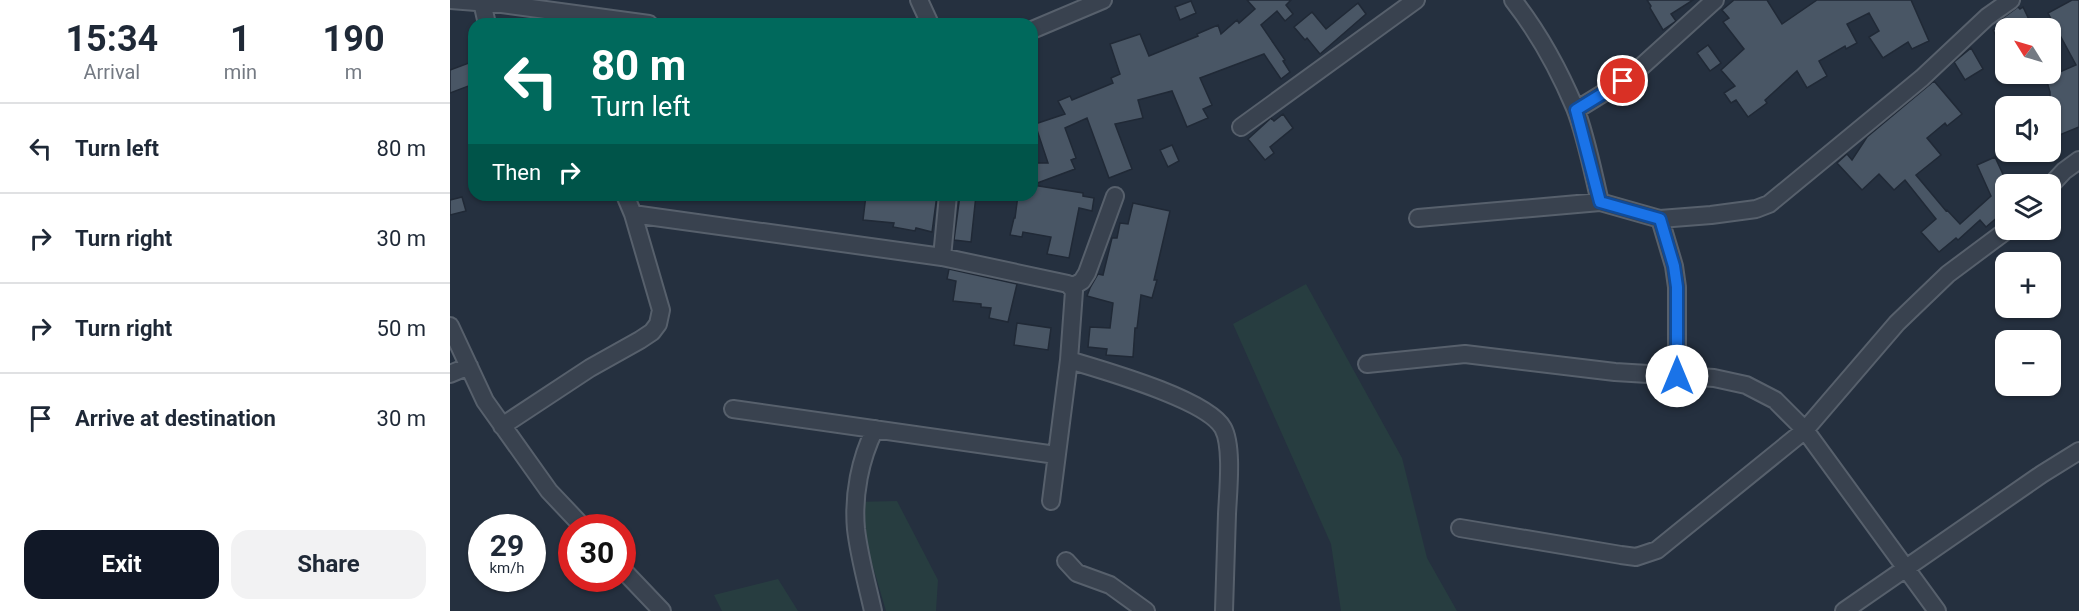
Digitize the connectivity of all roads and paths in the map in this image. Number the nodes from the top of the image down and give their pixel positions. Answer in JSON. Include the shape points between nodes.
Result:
{"nodes":[{"id":1,"x":450,"y":0,"type":"edge"},
{"id":2,"x":919,"y":0,"type":"edge"},
{"id":3,"x":1103,"y":0,"type":"edge"},
{"id":4,"x":1416,"y":0,"type":"edge"},
{"id":5,"x":1513,"y":0,"type":"edge"},
{"id":6,"x":1715,"y":0,"type":"edge"},
{"id":7,"x":2012,"y":0,"type":"edge"},
{"id":8,"x":482,"y":2,"type":"junction"},
{"id":9,"x":583,"y":8,"type":"edge"},
{"id":10,"x":548,"y":17,"type":"edge"},
{"id":11,"x":486,"y":18,"type":"edge"},
{"id":12,"x":624,"y":18,"type":"edge"},
{"id":13,"x":927,"y":18,"type":"edge"},
{"id":14,"x":1038,"y":27,"type":"edge"},
{"id":15,"x":1576,"y":110,"type":"junction"},
{"id":16,"x":1241,"y":127,"type":"dead end"},
{"id":17,"x":2079,"y":160,"type":"edge"},
{"id":18,"x":2061,"y":174,"type":"edge"},
{"id":19,"x":1115,"y":196,"type":"dead end"},
{"id":20,"x":628,"y":201,"type":"edge"},
{"id":21,"x":947,"y":201,"type":"edge"},
{"id":22,"x":1600,"y":202,"type":"junction"},
{"id":23,"x":633,"y":214,"type":"junction"},
{"id":24,"x":1418,"y":218,"type":"dead end"},
{"id":25,"x":1660,"y":219,"type":"junction"},
{"id":26,"x":1995,"y":239,"type":"edge"},
{"id":27,"x":942,"y":257,"type":"junction"},
{"id":28,"x":1072,"y":287,"type":"junction"},
{"id":29,"x":450,"y":326,"type":"edge"},
{"id":30,"x":1069,"y":360,"type":"junction"},
{"id":31,"x":1366,"y":364,"type":"dead end"},
{"id":32,"x":469,"y":366,"type":"junction"},
{"id":33,"x":450,"y":374,"type":"edge"},
{"id":34,"x":1677,"y":376,"type":"junction"},
{"id":35,"x":732,"y":409,"type":"dead end"},
{"id":36,"x":502,"y":426,"type":"junction"},
{"id":37,"x":874,"y":429,"type":"junction"},
{"id":38,"x":1805,"y":430,"type":"junction"},
{"id":39,"x":2079,"y":451,"type":"edge"},
{"id":40,"x":1056,"y":455,"type":"junction"},
{"id":41,"x":1051,"y":501,"type":"dead end"},
{"id":42,"x":571,"y":514,"type":"edge"},
{"id":43,"x":1460,"y":528,"type":"dead end"},
{"id":44,"x":1066,"y":561,"type":"dead end"},
{"id":45,"x":1906,"y":569,"type":"junction"},
{"id":46,"x":636,"y":584,"type":"edge"},
{"id":47,"x":662,"y":611,"type":"edge"},
{"id":48,"x":873,"y":611,"type":"edge"},
{"id":49,"x":1146,"y":611,"type":"edge"},
{"id":50,"x":1224,"y":611,"type":"edge"},
{"id":51,"x":1844,"y":611,"type":"edge"},
{"id":52,"x":1936,"y":611,"type":"edge"}],
"edges":[{"from":1,"to":8,"type":"street"},
{"from":2,"to":13,"type":"street"},
{"from":3,"to":14,"type":"street"},
{"from":4,"to":16,"type":"street"},
{"from":5,"to":15,"type":"street","via":[[1527,18]]},
{"from":6,"to":15,"type":"street","via":[[1641,67]]},
{"from":7,"to":25,"type":"street","via":[[1987,17],[1922,78],[1769,204],[1756,209]]},
{"from":8,"to":10,"type":"street"},
{"from":8,"to":11,"type":"street"},
{"from":9,"to":10,"type":"street"},
{"from":9,"to":12,"type":"street"},
{"from":15,"to":22,"type":"street"},
{"from":17,"to":18,"type":"street"},
{"from":19,"to":28,"type":"street","via":[[1087,273]]},
{"from":20,"to":23,"type":"street"},
{"from":21,"to":27,"type":"street"},
{"from":22,"to":24,"type":"street"},
{"from":22,"to":25,"type":"street"},
{"from":23,"to":27,"type":"street"},
{"from":23,"to":36,"type":"street","via":[[662,310],[658,324],[640,340]]},
{"from":25,"to":34,"type":"street","via":[[1677,287]]},
{"from":26,"to":38,"type":"street","via":[[1948,274],[1897,323]]},
{"from":27,"to":28,"type":"street","via":[[1064,282]]},
{"from":28,"to":30,"type":"street"},
{"from":29,"to":32,"type":"street"},
{"from":30,"to":40,"type":"street"},
{"from":30,"to":50,"type":"street","via":[[1148,385],[1198,407],[1222,426],[1227,437],[1229,470]]},
{"from":31,"to":34,"type":"street","via":[[1465,354]]},
{"from":32,"to":33,"type":"street"},
{"from":32,"to":36,"type":"street"},
{"from":34,"to":38,"type":"street","via":[[1746,385],[1775,400]]},
{"from":35,"to":37,"type":"street"},
{"from":36,"to":42,"type":"street"},
{"from":37,"to":40,"type":"street"},
{"from":37,"to":48,"type":"street","via":[[862,460],[856,528]]},
{"from":38,"to":43,"type":"street","via":[[1646,555],[1621,555]]},
{"from":38,"to":45,"type":"street"},
{"from":39,"to":45,"type":"street"},
{"from":40,"to":41,"type":"street"},
{"from":44,"to":49,"type":"street","via":[[1077,573],[1110,585]]},
{"from":45,"to":51,"type":"street"},
{"from":45,"to":52,"type":"street"},
{"from":46,"to":47,"type":"street"}]}
